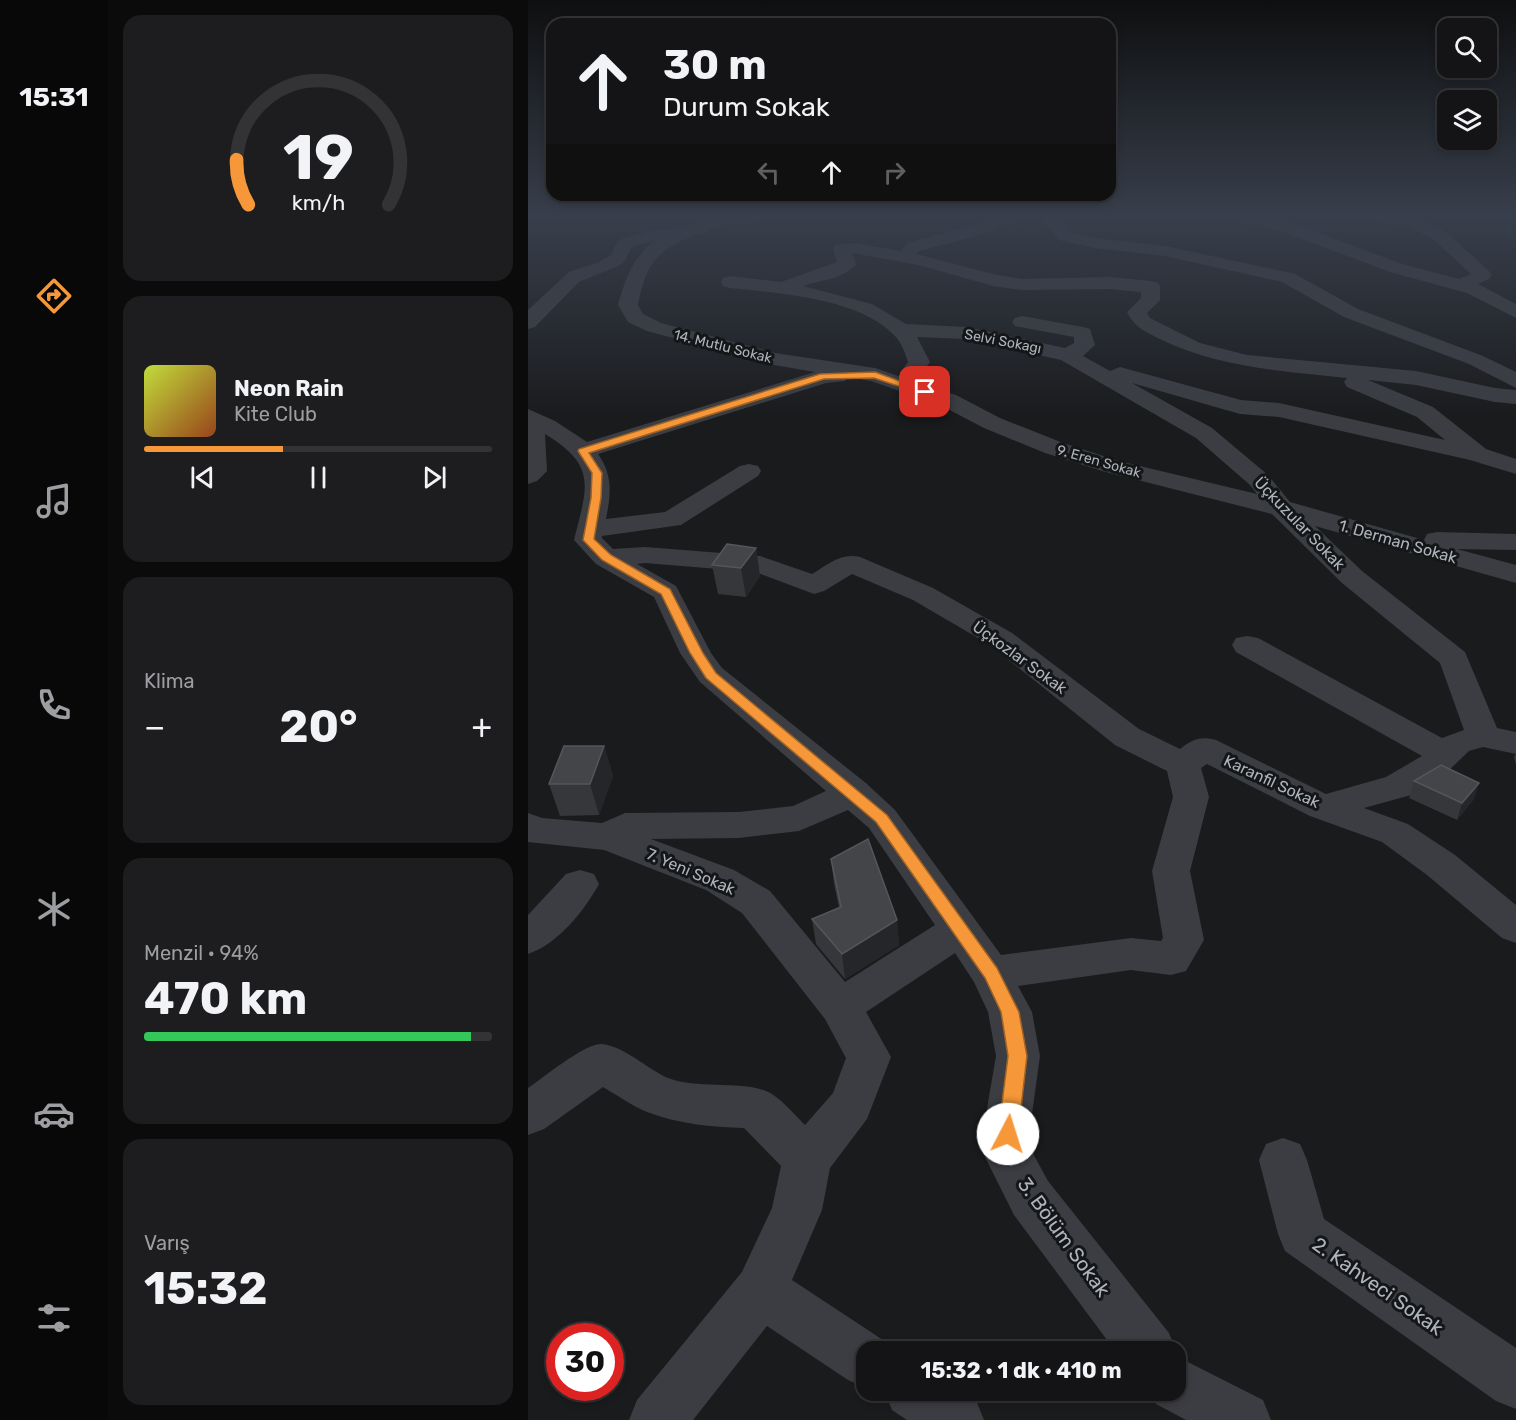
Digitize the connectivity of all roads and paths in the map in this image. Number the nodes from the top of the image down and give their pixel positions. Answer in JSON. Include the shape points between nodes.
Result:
{"nodes":[{"id":1,"x":568,"y":283,"type":"edge"},
{"id":2,"x":633,"y":283,"type":"edge"},
{"id":3,"x":741,"y":283,"type":"edge"},
{"id":4,"x":792,"y":283,"type":"edge"},
{"id":5,"x":1016,"y":283,"type":"edge"},
{"id":6,"x":1104,"y":283,"type":"edge"},
{"id":7,"x":1147,"y":283,"type":"edge"},
{"id":8,"x":1297,"y":283,"type":"edge"},
{"id":9,"x":1454,"y":283,"type":"edge"},
{"id":10,"x":1465,"y":283,"type":"edge"},
{"id":11,"x":1461,"y":285,"type":"junction"},
{"id":12,"x":784,"y":288,"type":"junction"},
{"id":13,"x":1516,"y":312,"type":"edge"},
{"id":14,"x":1022,"y":322,"type":"dead end"},
{"id":15,"x":528,"y":323,"type":"edge"},
{"id":16,"x":901,"y":330,"type":"junction"},
{"id":17,"x":1068,"y":356,"type":"junction"},
{"id":18,"x":1324,"y":369,"type":"junction"},
{"id":19,"x":875,"y":375,"type":"junction"},
{"id":20,"x":1103,"y":375,"type":"junction"},
{"id":21,"x":1516,"y":381,"type":"edge"},
{"id":22,"x":925,"y":392,"type":"junction"},
{"id":23,"x":1516,"y":397,"type":"edge"},
{"id":24,"x":535,"y":419,"type":"edge"},
{"id":25,"x":583,"y":451,"type":"junction"},
{"id":26,"x":1477,"y":454,"type":"junction"},
{"id":27,"x":1516,"y":466,"type":"edge"},
{"id":28,"x":749,"y":471,"type":"dead end"},
{"id":29,"x":528,"y":476,"type":"edge"},
{"id":30,"x":1281,"y":508,"type":"junction"},
{"id":31,"x":591,"y":529,"type":"junction"},
{"id":32,"x":1390,"y":538,"type":"junction"},
{"id":33,"x":1516,"y":542,"type":"edge"},
{"id":34,"x":606,"y":558,"type":"junction"},
{"id":35,"x":1516,"y":574,"type":"edge"},
{"id":36,"x":1247,"y":645,"type":"dead end"},
{"id":37,"x":1483,"y":736,"type":"junction"},
{"id":38,"x":1516,"y":743,"type":"edge"},
{"id":39,"x":1439,"y":760,"type":"junction"},
{"id":40,"x":1183,"y":765,"type":"junction"},
{"id":41,"x":854,"y":793,"type":"junction"},
{"id":42,"x":1323,"y":807,"type":"junction"},
{"id":43,"x":528,"y":826,"type":"edge"},
{"id":44,"x":608,"y":837,"type":"junction"},
{"id":45,"x":580,"y":884,"type":"dead end"},
{"id":46,"x":1516,"y":927,"type":"edge"},
{"id":47,"x":960,"y":929,"type":"junction"},
{"id":48,"x":528,"y":938,"type":"edge"},
{"id":49,"x":991,"y":973,"type":"junction"},
{"id":50,"x":840,"y":1007,"type":"junction"},
{"id":51,"x":528,"y":1114,"type":"edge"},
{"id":52,"x":807,"y":1159,"type":"junction"},
{"id":53,"x":1282,"y":1160,"type":"dead end"},
{"id":54,"x":760,"y":1291,"type":"junction"},
{"id":55,"x":1142,"y":1341,"type":"edge"},
{"id":56,"x":856,"y":1354,"type":"edge"},
{"id":57,"x":1516,"y":1381,"type":"edge"},
{"id":58,"x":1186,"y":1389,"type":"edge"},
{"id":59,"x":928,"y":1401,"type":"edge"},
{"id":60,"x":657,"y":1420,"type":"edge"},
{"id":61,"x":956,"y":1420,"type":"edge"},
{"id":62,"x":1243,"y":1420,"type":"edge"}],
"edges":[{"from":1,"to":15,"type":"street","via":[[534,312]]},
{"from":2,"to":19,"type":"street","name":"14. Mutlu Sokak","via":[[628,305],[635,318],[654,327],[774,359]]},
{"from":3,"to":12,"type":"street"},
{"from":4,"to":12,"type":"street"},
{"from":5,"to":6,"type":"street"},
{"from":7,"to":18,"type":"street","via":[[1150,300],[1137,312],[1142,322],[1162,332],[1193,347],[1247,361]]},
{"from":8,"to":21,"type":"street","via":[[1351,313],[1476,360]]},
{"from":9,"to":11,"type":"street"},
{"from":10,"to":11,"type":"street"},
{"from":11,"to":13,"type":"street"},
{"from":12,"to":16,"type":"street","via":[[868,310]]},
{"from":14,"to":17,"type":"street","via":[[1083,333],[1085,345]]},
{"from":16,"to":17,"type":"street","name":"Selvi Sokagı","via":[[966,333]]},
{"from":16,"to":22,"type":"street","via":[[919,362],[913,370]]},
{"from":17,"to":20,"type":"street","name":"Üçkuzular Sokak"},
{"from":18,"to":23,"type":"street","via":[[1416,378]]},
{"from":18,"to":26,"type":"street","via":[[1425,412]]},
{"from":19,"to":22,"type":"street","name":"14. Mutlu Sokak"},
{"from":19,"to":25,"type":"street","via":[[824,376]]},
{"from":20,"to":26,"type":"street","via":[[1122,373],[1239,407],[1279,410]]},
{"from":20,"to":30,"type":"street","name":"Üçkuzular Sokak","via":[[1204,433],[1259,480]]},
{"from":22,"to":30,"type":"street","name":"9. Eren Sokak","via":[[1054,448]]},
{"from":24,"to":25,"type":"street"},
{"from":24,"to":29,"type":"street","via":[[535,471]]},
{"from":25,"to":31,"type":"street","via":[[597,473]]},
{"from":26,"to":27,"type":"street"},
{"from":28,"to":31,"type":"street","via":[[672,519]]},
{"from":30,"to":32,"type":"street","name":"1. Derman Sokak"},
{"from":30,"to":37,"type":"street","name":"Üçkuzular Sokak","via":[[1352,577],[1454,659]]},
{"from":31,"to":34,"type":"street","via":[[588,540]]},
{"from":32,"to":33,"type":"street"},
{"from":32,"to":35,"type":"street","name":"1. Derman Sokak"},
{"from":34,"to":40,"type":"street","name":"Üçkozlar Sokak","via":[[645,555],[760,564],[814,585],[850,563],[923,594],[1000,639],[1127,737]]},
{"from":34,"to":41,"type":"street","name":"3. Bölüm Sokak","via":[[666,592],[711,675]]},
{"from":36,"to":39,"type":"street"},
{"from":37,"to":38,"type":"street"},
{"from":37,"to":39,"type":"street","name":"Karanfil Sokak","via":[[1457,743]]},
{"from":39,"to":42,"type":"street","name":"Karanfil Sokak","via":[[1398,786]]},
{"from":40,"to":42,"type":"street","name":"Karanfil Sokak","via":[[1204,748]]},
{"from":40,"to":49,"type":"street","via":[[1191,797],[1170,871],[1184,940],[1171,959],[1131,954]]},
{"from":41,"to":44,"type":"street","via":[[799,818],[739,825],[625,826]]},
{"from":41,"to":47,"type":"street","name":"3. Bölüm Sokak","via":[[882,819]]},
{"from":42,"to":46,"type":"street","via":[[1395,833]]},
{"from":43,"to":44,"type":"street","name":"7. Yeni Sokak","via":[[533,830]]},
{"from":44,"to":50,"type":"street","name":"7. Yeni Sokak","via":[[720,880],[756,902]]},
{"from":45,"to":48,"type":"street"},
{"from":47,"to":49,"type":"street","name":"3. Bölüm Sokak"},
{"from":47,"to":50,"type":"street"},
{"from":49,"to":55,"type":"street","name":"3. Bölüm Sokak","via":[[1010,1012],[1018,1056],[1007,1153],[1031,1198]]},
{"from":50,"to":52,"type":"street","name":"7. Yeni Sokak","via":[[868,1057],[851,1105]]},
{"from":51,"to":52,"type":"street","via":[[601,1063],[661,1097],[710,1107],[755,1108]]},
{"from":52,"to":54,"type":"street","via":[[797,1210]]},
{"from":53,"to":57,"type":"street","name":"2. Kahveci Sokak","via":[[1303,1234]]},
{"from":54,"to":56,"type":"street"},
{"from":54,"to":60,"type":"street"},
{"from":58,"to":62,"type":"street"},
{"from":59,"to":61,"type":"street"}]}
